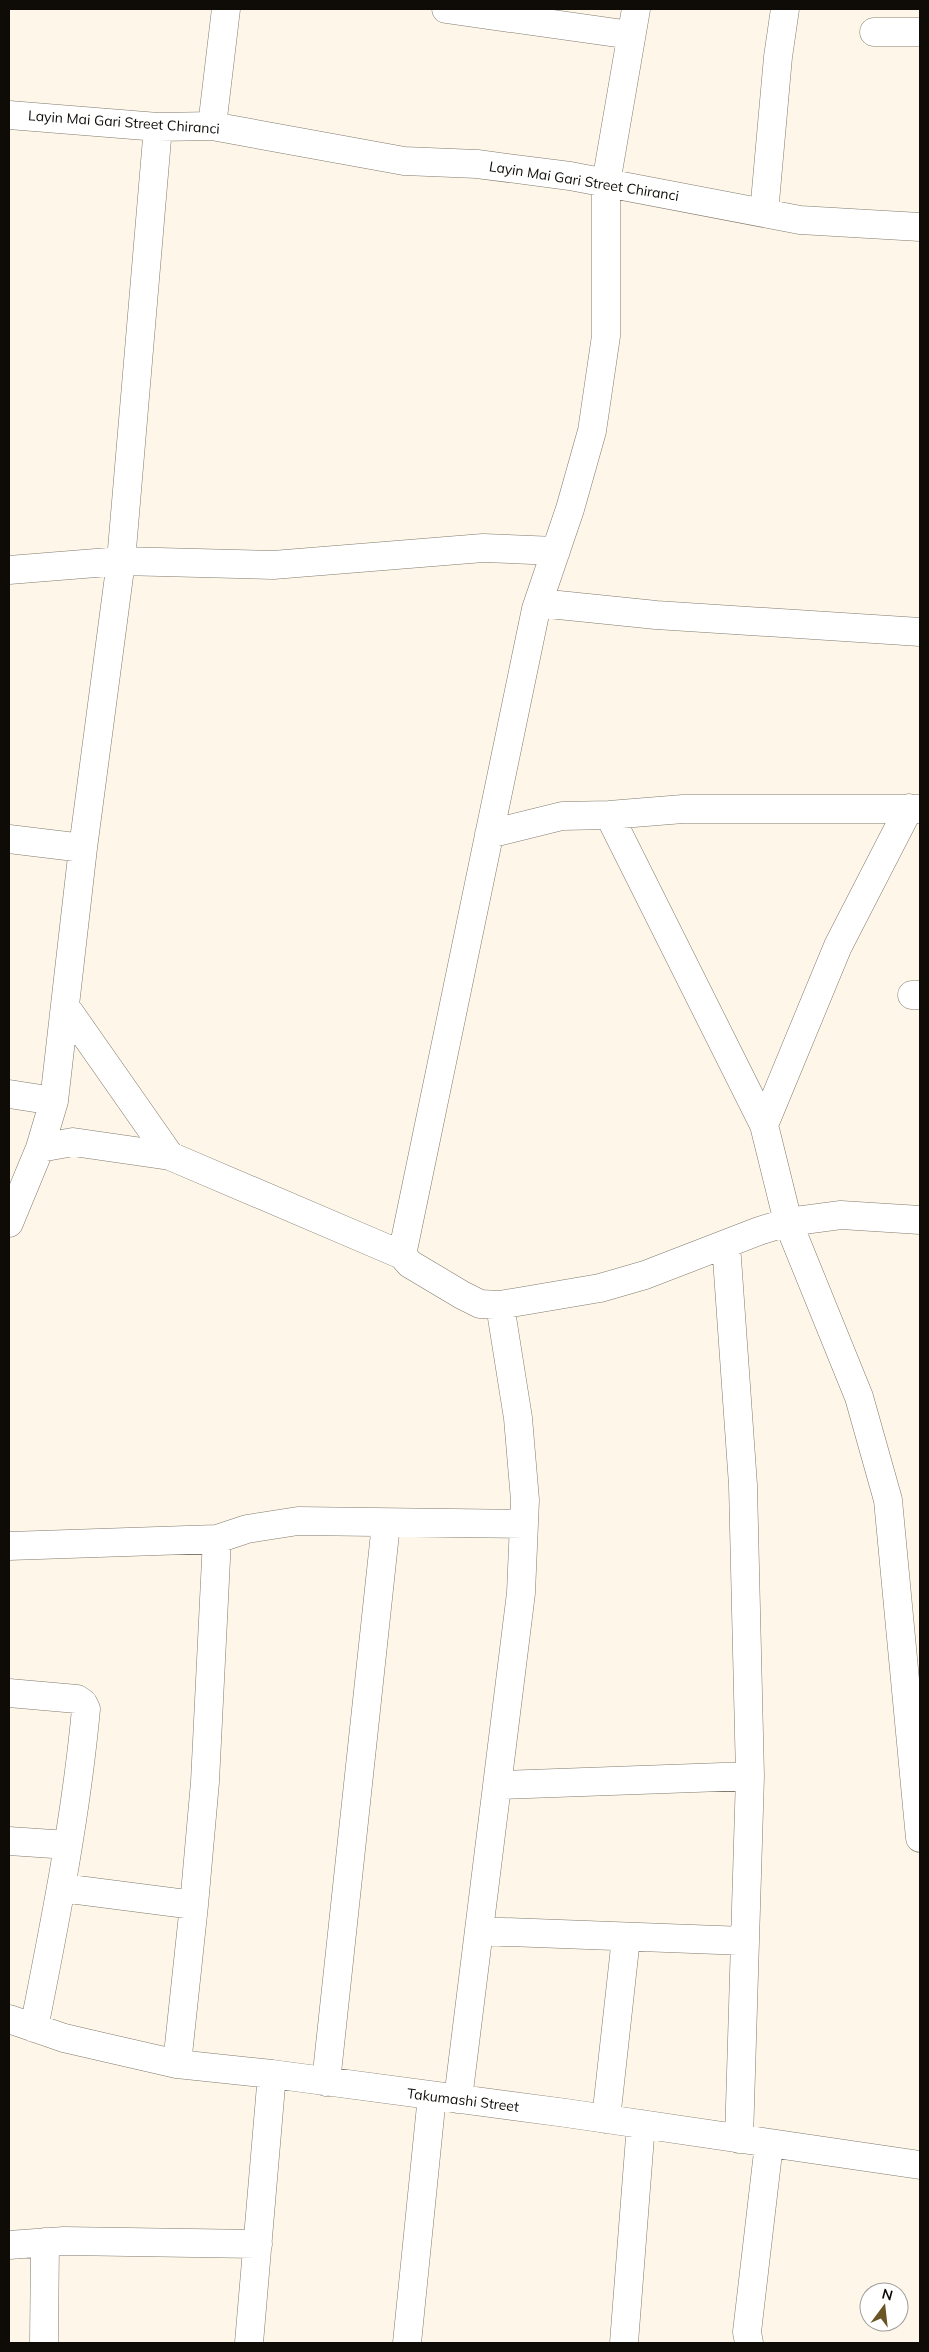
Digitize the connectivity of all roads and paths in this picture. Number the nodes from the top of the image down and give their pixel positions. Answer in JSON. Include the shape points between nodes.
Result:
{"nodes":[{"id":1,"x":226,"y":9,"type":"edge"},
{"id":2,"x":446,"y":9,"type":"edge"},
{"id":3,"x":636,"y":9,"type":"edge"},
{"id":4,"x":785,"y":9,"type":"edge"},
{"id":5,"x":874,"y":32,"type":"dead end"},
{"id":6,"x":920,"y":32,"type":"edge"},
{"id":7,"x":630,"y":35,"type":"junction"},
{"id":8,"x":9,"y":115,"type":"edge"},
{"id":9,"x":212,"y":126,"type":"junction"},
{"id":10,"x":158,"y":127,"type":"junction"},
{"id":11,"x":606,"y":183,"type":"junction"},
{"id":12,"x":764,"y":213,"type":"junction"},
{"id":13,"x":920,"y":227,"type":"edge"},
{"id":14,"x":556,"y":551,"type":"junction"},
{"id":15,"x":121,"y":561,"type":"junction"},
{"id":16,"x":9,"y":570,"type":"edge"},
{"id":17,"x":539,"y":603,"type":"junction"},
{"id":18,"x":920,"y":632,"type":"edge"},
{"id":19,"x":914,"y":809,"type":"edge"},
{"id":20,"x":610,"y":815,"type":"junction"},
{"id":21,"x":489,"y":834,"type":"junction"},
{"id":22,"x":9,"y":839,"type":"edge"},
{"id":23,"x":83,"y":848,"type":"junction"},
{"id":24,"x":65,"y":1006,"type":"junction"},
{"id":25,"x":9,"y":1094,"type":"edge"},
{"id":26,"x":54,"y":1101,"type":"junction"},
{"id":27,"x":764,"y":1125,"type":"junction"},
{"id":28,"x":40,"y":1148,"type":"junction"},
{"id":29,"x":170,"y":1156,"type":"junction"},
{"id":30,"x":920,"y":1220,"type":"edge"},
{"id":31,"x":9,"y":1222,"type":"edge"},
{"id":32,"x":788,"y":1222,"type":"junction"},
{"id":33,"x":726,"y":1244,"type":"junction"},
{"id":34,"x":402,"y":1255,"type":"junction"},
{"id":35,"x":500,"y":1305,"type":"junction"},
{"id":36,"x":386,"y":1524,"type":"junction"},
{"id":37,"x":524,"y":1524,"type":"junction"},
{"id":38,"x":217,"y":1539,"type":"junction"},
{"id":39,"x":9,"y":1546,"type":"edge"},
{"id":40,"x":9,"y":1693,"type":"edge"},
{"id":41,"x":750,"y":1776,"type":"junction"},
{"id":42,"x":498,"y":1785,"type":"junction"},
{"id":43,"x":919,"y":1792,"type":"edge"},
{"id":44,"x":920,"y":1838,"type":"edge"},
{"id":45,"x":9,"y":1840,"type":"edge"},
{"id":46,"x":68,"y":1844,"type":"junction"},
{"id":47,"x":62,"y":1888,"type":"junction"},
{"id":48,"x":194,"y":1905,"type":"junction"},
{"id":49,"x":479,"y":1931,"type":"junction"},
{"id":50,"x":626,"y":1938,"type":"junction"},
{"id":51,"x":745,"y":1941,"type":"junction"},
{"id":52,"x":21,"y":2023,"type":"edge"},
{"id":53,"x":177,"y":2064,"type":"junction"},
{"id":54,"x":272,"y":2074,"type":"junction"},
{"id":55,"x":326,"y":2082,"type":"junction"},
{"id":56,"x":445,"y":2098,"type":"junction"},
{"id":57,"x":606,"y":2119,"type":"junction"},
{"id":58,"x":641,"y":2124,"type":"junction"},
{"id":59,"x":740,"y":2140,"type":"junction"},
{"id":60,"x":769,"y":2144,"type":"junction"},
{"id":61,"x":920,"y":2165,"type":"edge"},
{"id":62,"x":45,"y":2242,"type":"junction"},
{"id":63,"x":258,"y":2244,"type":"junction"},
{"id":64,"x":9,"y":2245,"type":"edge"},
{"id":65,"x":44,"y":2343,"type":"edge"},
{"id":66,"x":249,"y":2343,"type":"edge"},
{"id":67,"x":407,"y":2343,"type":"edge"},
{"id":68,"x":624,"y":2343,"type":"edge"},
{"id":69,"x":749,"y":2343,"type":"edge"}],
"edges":[{"from":1,"to":9,"type":"street"},
{"from":2,"to":7,"type":"street"},
{"from":3,"to":7,"type":"street"},
{"from":4,"to":12,"type":"street"},
{"from":5,"to":6,"type":"street"},
{"from":7,"to":11,"type":"street"},
{"from":8,"to":10,"type":"street","name":"Layin Mai Gari Street Chiranci"},
{"from":9,"to":10,"type":"street","name":"Layin Mai Gari Street Chiranci"},
{"from":9,"to":11,"type":"street","name":"Layin Mai Gari Street Chiranci","via":[[404,162],[477,164]]},
{"from":10,"to":15,"type":"street"},
{"from":11,"to":12,"type":"street","name":"Layin Mai Gari Street Chiranci"},
{"from":11,"to":14,"type":"street","via":[[606,336],[592,431]]},
{"from":12,"to":13,"type":"street","name":"Layin Mai Gari Street Chiranci","via":[[800,220]]},
{"from":14,"to":15,"type":"street","via":[[483,548],[273,565]]},
{"from":14,"to":17,"type":"street"},
{"from":15,"to":16,"type":"street"},
{"from":15,"to":23,"type":"street"},
{"from":17,"to":18,"type":"street","via":[[656,615]]},
{"from":17,"to":21,"type":"street"},
{"from":19,"to":20,"type":"street","via":[[683,809]]},
{"from":19,"to":27,"type":"street","via":[[838,946]]},
{"from":20,"to":21,"type":"street","via":[[562,816]]},
{"from":20,"to":27,"type":"street"},
{"from":21,"to":34,"type":"street"},
{"from":22,"to":23,"type":"street"},
{"from":23,"to":24,"type":"street"},
{"from":24,"to":26,"type":"street"},
{"from":24,"to":29,"type":"street"},
{"from":25,"to":26,"type":"street"},
{"from":26,"to":28,"type":"street"},
{"from":27,"to":32,"type":"street"},
{"from":28,"to":29,"type":"street","via":[[73,1142]]},
{"from":28,"to":31,"type":"street"},
{"from":29,"to":34,"type":"street"},
{"from":30,"to":32,"type":"street","via":[[841,1215]]},
{"from":32,"to":33,"type":"street"},
{"from":32,"to":43,"type":"street","via":[[859,1397],[888,1500]]},
{"from":33,"to":35,"type":"street","via":[[645,1275],[600,1288]]},
{"from":33,"to":41,"type":"street","via":[[743,1484]]},
{"from":34,"to":35,"type":"street","via":[[410,1264],[462,1295],[480,1304]]},
{"from":35,"to":37,"type":"street","via":[[518,1418]]},
{"from":36,"to":37,"type":"street"},
{"from":36,"to":38,"type":"street","via":[[298,1522],[247,1529]]},
{"from":36,"to":55,"type":"street"},
{"from":37,"to":42,"type":"street","via":[[521,1593]]},
{"from":38,"to":39,"type":"street"},
{"from":38,"to":48,"type":"street","via":[[205,1782]]},
{"from":40,"to":46,"type":"street","via":[[77,1699],[86,1710]]},
{"from":41,"to":42,"type":"street"},
{"from":41,"to":51,"type":"street"},
{"from":42,"to":49,"type":"street"},
{"from":43,"to":44,"type":"street"},
{"from":45,"to":46,"type":"street"},
{"from":46,"to":47,"type":"street"},
{"from":47,"to":48,"type":"street"},
{"from":47,"to":52,"type":"street"},
{"from":48,"to":53,"type":"street"},
{"from":49,"to":50,"type":"street"},
{"from":49,"to":56,"type":"street"},
{"from":50,"to":51,"type":"street"},
{"from":50,"to":57,"type":"street"},
{"from":51,"to":59,"type":"street"},
{"from":52,"to":53,"type":"street","name":"Takumashi Street","via":[[64,2038]]},
{"from":53,"to":54,"type":"street","name":"Takumashi Street"},
{"from":54,"to":55,"type":"street","name":"Takumashi Street"},
{"from":54,"to":63,"type":"street"},
{"from":55,"to":56,"type":"street","name":"Takumashi Street"},
{"from":56,"to":57,"type":"street","name":"Takumashi Street"},
{"from":56,"to":67,"type":"street"},
{"from":57,"to":58,"type":"street","name":"Takumashi Street"},
{"from":58,"to":59,"type":"street","name":"Takumashi Street"},
{"from":58,"to":68,"type":"street"},
{"from":59,"to":60,"type":"street","name":"Takumashi Street"},
{"from":60,"to":61,"type":"street","name":"Takumashi Street"},
{"from":60,"to":69,"type":"street"},
{"from":62,"to":63,"type":"street"},
{"from":62,"to":64,"type":"street"},
{"from":62,"to":65,"type":"street"},
{"from":63,"to":66,"type":"street"}]}
